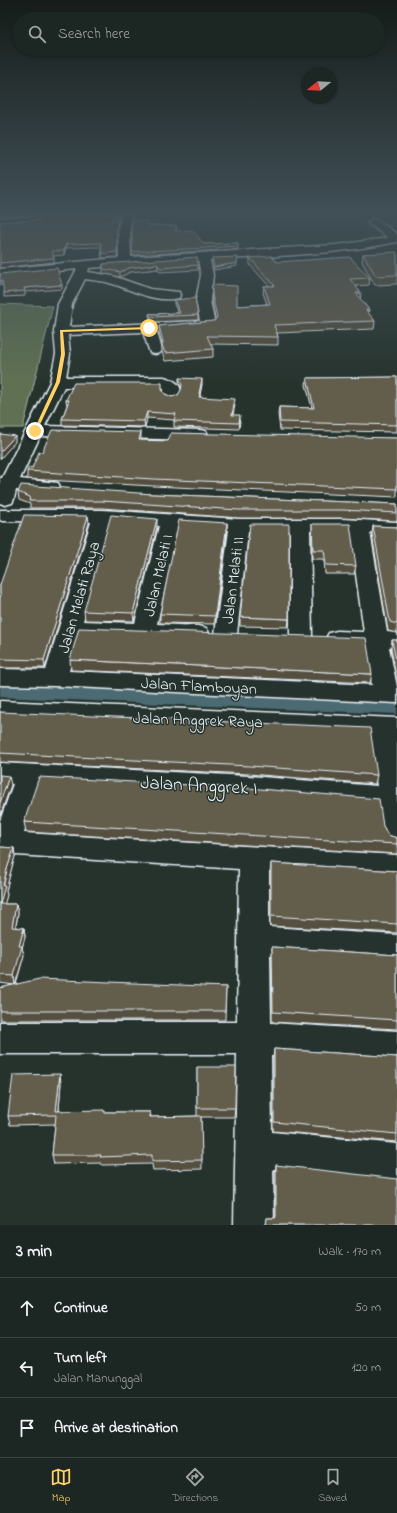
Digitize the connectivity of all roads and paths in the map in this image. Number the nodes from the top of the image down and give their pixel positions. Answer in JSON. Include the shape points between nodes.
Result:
{"nodes":[{"id":1,"x":50,"y":271,"type":"edge"},
{"id":2,"x":81,"y":271,"type":"edge"},
{"id":3,"x":85,"y":271,"type":"edge"},
{"id":4,"x":206,"y":271,"type":"edge"},
{"id":5,"x":0,"y":273,"type":"edge"},
{"id":6,"x":174,"y":295,"type":"dead end"},
{"id":7,"x":205,"y":310,"type":"junction"},
{"id":8,"x":190,"y":311,"type":"edge"},
{"id":9,"x":149,"y":328,"type":"junction"},
{"id":10,"x":61,"y":331,"type":"junction"},
{"id":11,"x":155,"y":350,"type":"dead end"},
{"id":12,"x":58,"y":382,"type":"junction"},
{"id":13,"x":172,"y":396,"type":"edge"},
{"id":14,"x":35,"y":431,"type":"junction"},
{"id":15,"x":216,"y":435,"type":"edge"},
{"id":16,"x":4,"y":484,"type":"edge"},
{"id":17,"x":67,"y":488,"type":"edge"},
{"id":18,"x":102,"y":516,"type":"junction"},
{"id":19,"x":1,"y":518,"type":"edge"},
{"id":20,"x":170,"y":520,"type":"junction"},
{"id":21,"x":239,"y":525,"type":"junction"},
{"id":22,"x":300,"y":525,"type":"junction"},
{"id":23,"x":359,"y":526,"type":"junction"},
{"id":24,"x":397,"y":528,"type":"edge"},
{"id":25,"x":70,"y":628,"type":"junction"},
{"id":26,"x":145,"y":630,"type":"junction"},
{"id":27,"x":226,"y":634,"type":"junction"},
{"id":28,"x":248,"y":635,"type":"edge"},
{"id":29,"x":279,"y":636,"type":"edge"},
{"id":30,"x":301,"y":636,"type":"junction"},
{"id":31,"x":387,"y":640,"type":"edge"},
{"id":32,"x":0,"y":677,"type":"edge"},
{"id":33,"x":55,"y":678,"type":"junction"},
{"id":34,"x":391,"y":694,"type":"edge"},
{"id":35,"x":0,"y":710,"type":"edge"},
{"id":36,"x":389,"y":726,"type":"edge"},
{"id":37,"x":0,"y":773,"type":"edge"},
{"id":38,"x":29,"y":774,"type":"junction"},
{"id":39,"x":394,"y":797,"type":"edge"},
{"id":40,"x":397,"y":835,"type":"edge"},
{"id":41,"x":4,"y":843,"type":"edge"},
{"id":42,"x":254,"y":858,"type":"junction"},
{"id":43,"x":397,"y":867,"type":"edge"},
{"id":44,"x":253,"y":940,"type":"junction"},
{"id":45,"x":397,"y":949,"type":"edge"},
{"id":46,"x":0,"y":1038,"type":"edge"},
{"id":47,"x":253,"y":1038,"type":"junction"},
{"id":48,"x":397,"y":1048,"type":"edge"},
{"id":49,"x":254,"y":1149,"type":"junction"},
{"id":50,"x":397,"y":1163,"type":"edge"},
{"id":51,"x":254,"y":1225,"type":"edge"}],
"edges":[{"from":1,"to":5,"type":"street"},
{"from":2,"to":10,"type":"street","via":[[65,304]]},
{"from":3,"to":6,"type":"street","via":[[148,293]]},
{"from":4,"to":7,"type":"street","via":[[203,300]]},
{"from":7,"to":8,"type":"street"},
{"from":7,"to":9,"type":"street","via":[[208,325]]},
{"from":9,"to":10,"type":"street"},
{"from":9,"to":11,"type":"street"},
{"from":10,"to":12,"type":"street","via":[[63,354]]},
{"from":12,"to":13,"type":"street","via":[[164,382],[172,386]]},
{"from":12,"to":14,"type":"street"},
{"from":14,"to":15,"type":"street"},
{"from":14,"to":16,"type":"street"},
{"from":16,"to":17,"type":"street"},
{"from":16,"to":19,"type":"street"},
{"from":18,"to":19,"type":"street"},
{"from":18,"to":20,"type":"street"},
{"from":18,"to":25,"type":"street","name":"Jalan Melati Raya"},
{"from":20,"to":21,"type":"street"},
{"from":20,"to":26,"type":"street","name":"Jalan Melati I"},
{"from":21,"to":22,"type":"street"},
{"from":21,"to":27,"type":"street","name":"Jalan Melati II"},
{"from":22,"to":23,"type":"street"},
{"from":22,"to":30,"type":"street"},
{"from":23,"to":24,"type":"street"},
{"from":23,"to":31,"type":"street"},
{"from":25,"to":26,"type":"street"},
{"from":25,"to":33,"type":"street","name":"Jalan Melati Raya"},
{"from":26,"to":27,"type":"street"},
{"from":27,"to":28,"type":"street"},
{"from":29,"to":30,"type":"street"},
{"from":30,"to":31,"type":"street"},
{"from":31,"to":34,"type":"street"},
{"from":32,"to":33,"type":"street","name":"Jalan Flamboyan"},
{"from":33,"to":34,"type":"street","name":"Jalan Flamboyan"},
{"from":35,"to":36,"type":"street","name":"Jalan Anggrek Raya"},
{"from":36,"to":39,"type":"street"},
{"from":37,"to":38,"type":"street","name":"Jalan Anggrek I"},
{"from":38,"to":39,"type":"street","name":"Jalan Anggrek I"},
{"from":38,"to":41,"type":"street"},
{"from":39,"to":40,"type":"street"},
{"from":41,"to":42,"type":"street"},
{"from":42,"to":43,"type":"street"},
{"from":42,"to":44,"type":"street"},
{"from":44,"to":45,"type":"street"},
{"from":44,"to":47,"type":"street"},
{"from":46,"to":47,"type":"street"},
{"from":47,"to":48,"type":"street"},
{"from":47,"to":49,"type":"street"},
{"from":49,"to":50,"type":"street"},
{"from":49,"to":51,"type":"street"}]}
